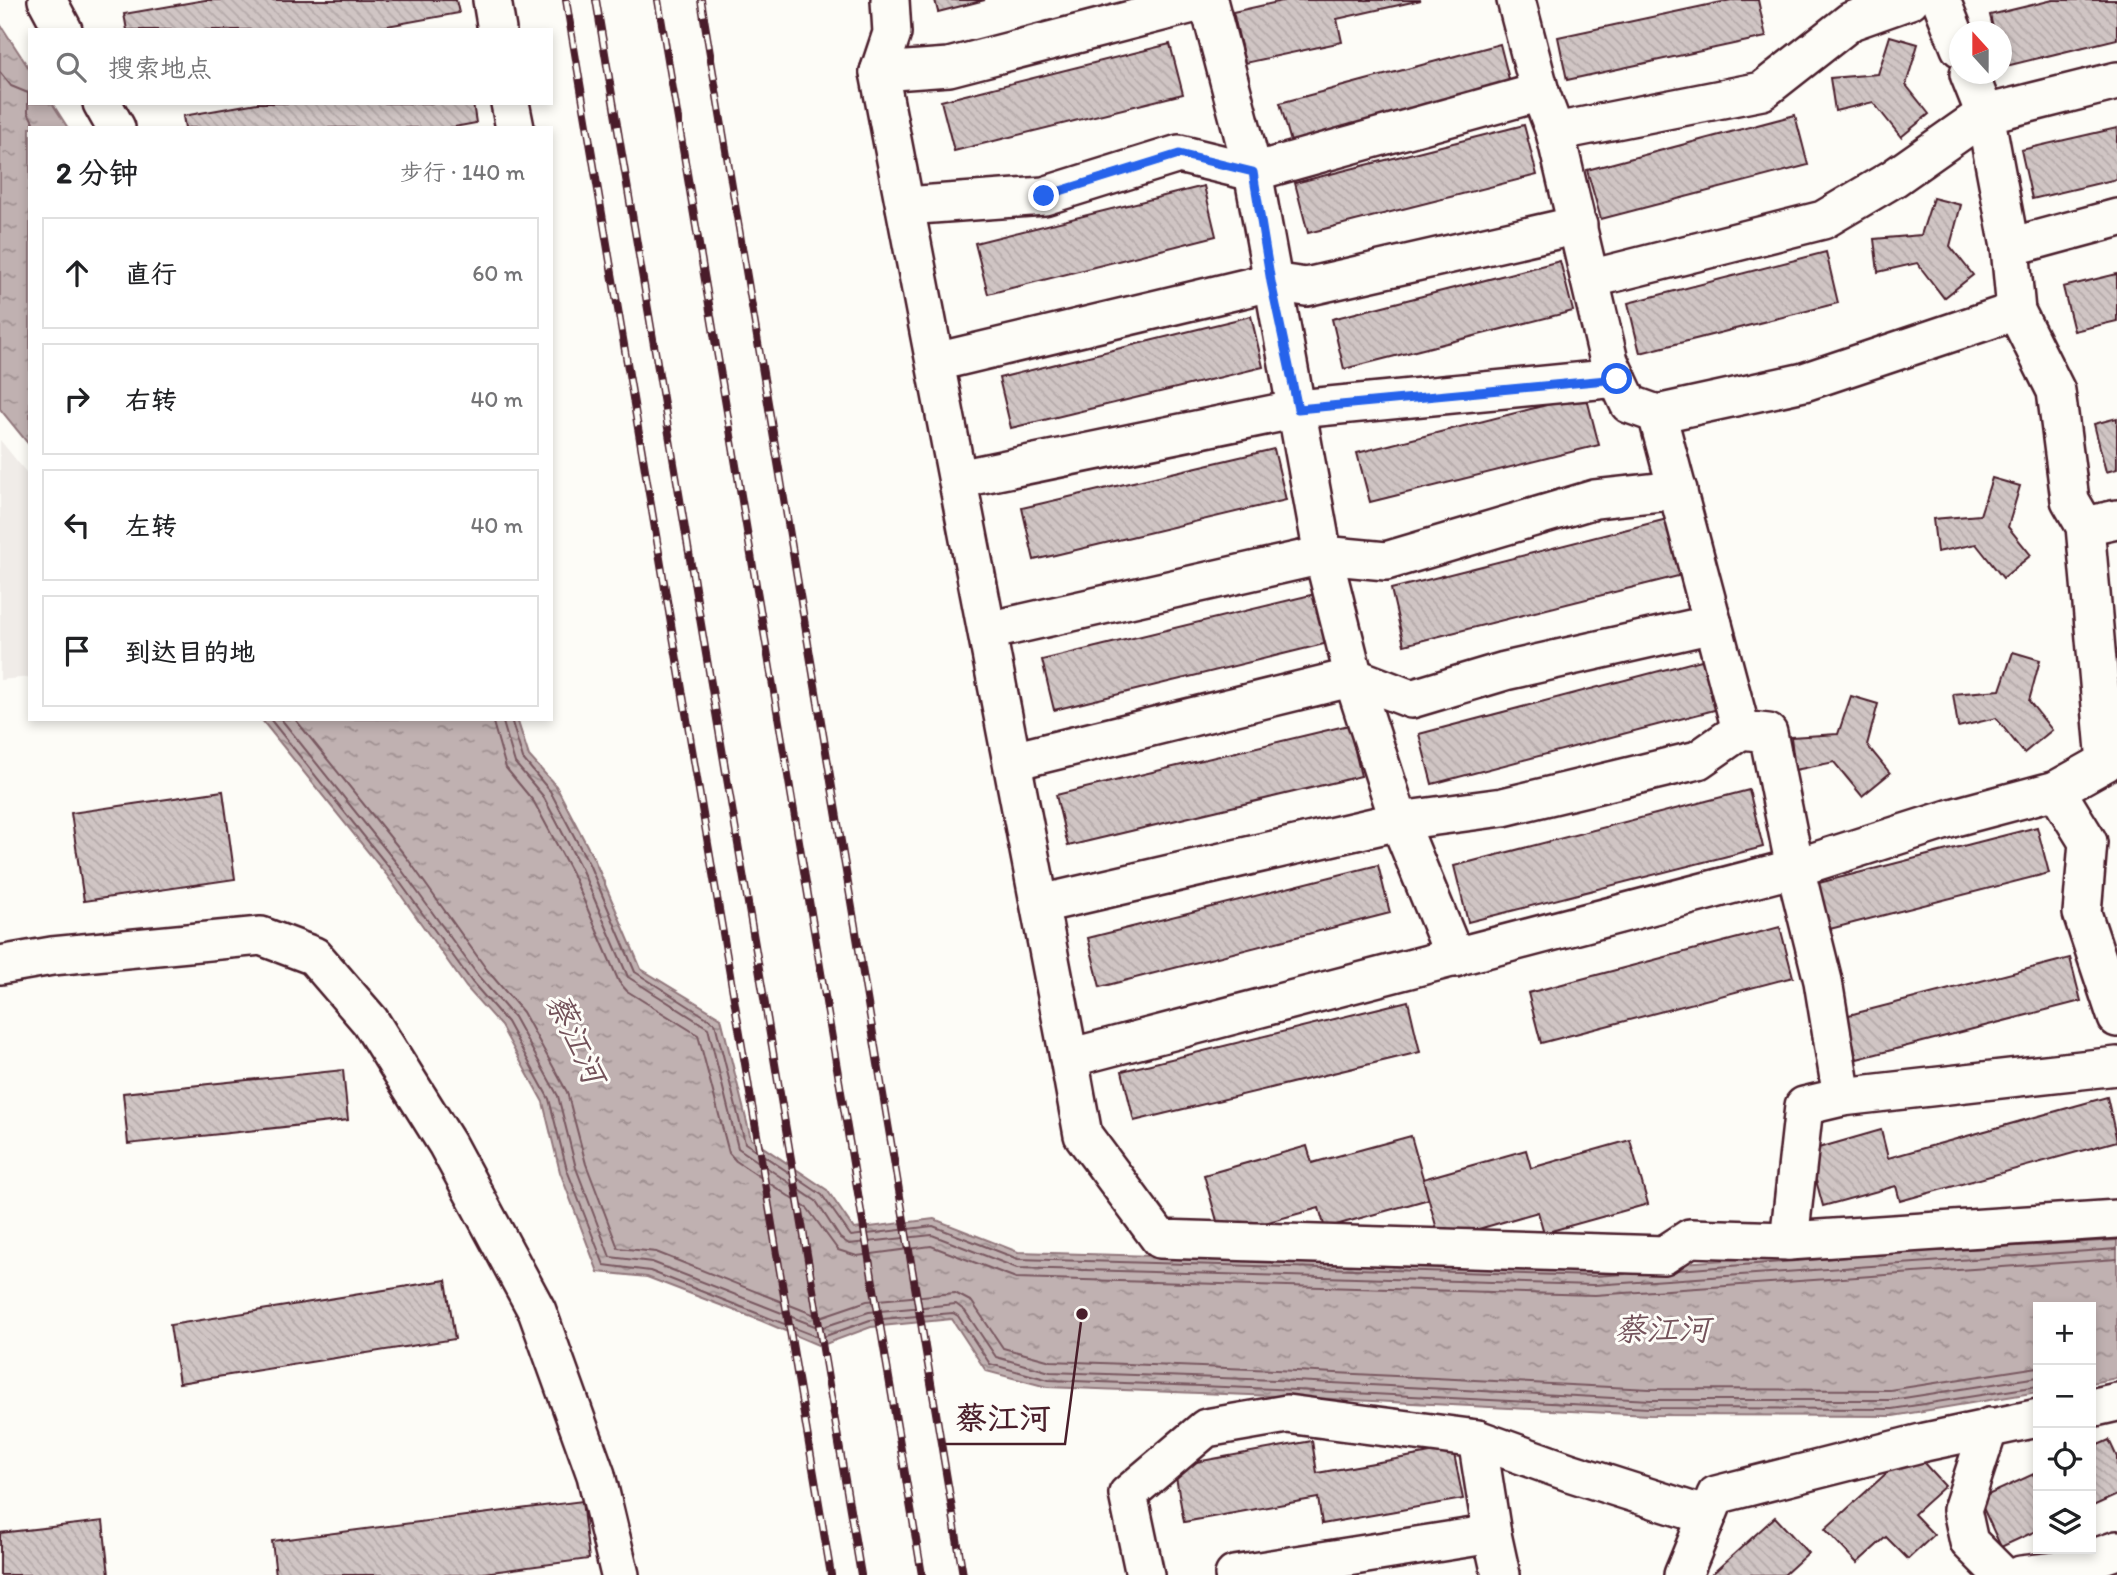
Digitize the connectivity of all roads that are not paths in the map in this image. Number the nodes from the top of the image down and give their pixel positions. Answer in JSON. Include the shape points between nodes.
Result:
{"nodes":[{"id":1,"x":47,"y":0,"type":"edge"},
{"id":2,"x":492,"y":0,"type":"edge"},
{"id":3,"x":890,"y":0,"type":"edge"},
{"id":4,"x":1208,"y":0,"type":"edge"},
{"id":5,"x":1516,"y":0,"type":"edge"},
{"id":6,"x":1910,"y":0,"type":"edge"},
{"id":7,"x":1941,"y":0,"type":"edge"},
{"id":8,"x":1949,"y":21,"type":"edge"},
{"id":9,"x":62,"y":28,"type":"edge"},
{"id":10,"x":497,"y":28,"type":"edge"},
{"id":11,"x":879,"y":72,"type":"junction"},
{"id":12,"x":2117,"y":81,"type":"edge"},
{"id":13,"x":1973,"y":84,"type":"edge"},
{"id":14,"x":1539,"y":92,"type":"junction"},
{"id":15,"x":104,"y":105,"type":"edge"},
{"id":16,"x":510,"y":105,"type":"edge"},
{"id":17,"x":1985,"y":114,"type":"junction"},
{"id":18,"x":115,"y":126,"type":"edge"},
{"id":19,"x":514,"y":126,"type":"edge"},
{"id":20,"x":1555,"y":132,"type":"junction"},
{"id":21,"x":1253,"y":172,"type":"junction"},
{"id":22,"x":905,"y":206,"type":"junction"},
{"id":23,"x":2117,"y":218,"type":"edge"},
{"id":24,"x":1578,"y":225,"type":"junction"},
{"id":25,"x":2010,"y":247,"type":"junction"},
{"id":26,"x":1590,"y":279,"type":"junction"},
{"id":27,"x":1271,"y":282,"type":"junction"},
{"id":28,"x":2016,"y":311,"type":"junction"},
{"id":29,"x":936,"y":362,"type":"junction"},
{"id":30,"x":1617,"y":379,"type":"junction"},
{"id":31,"x":1298,"y":409,"type":"junction"},
{"id":32,"x":1657,"y":414,"type":"junction"},
{"id":33,"x":958,"y":479,"type":"junction"},
{"id":34,"x":1678,"y":490,"type":"junction"},
{"id":35,"x":2101,"y":522,"type":"edge"},
{"id":36,"x":1323,"y":555,"type":"junction"},
{"id":37,"x":1713,"y":624,"type":"junction"},
{"id":38,"x":988,"y":631,"type":"junction"},
{"id":39,"x":1354,"y":677,"type":"junction"},
{"id":40,"x":2109,"y":680,"type":"edge"},
{"id":41,"x":1741,"y":730,"type":"junction"},
{"id":42,"x":1013,"y":761,"type":"junction"},
{"id":43,"x":2112,"y":763,"type":"edge"},
{"id":44,"x":2056,"y":790,"type":"junction"},
{"id":45,"x":1399,"y":821,"type":"junction"},
{"id":46,"x":1795,"y":868,"type":"junction"},
{"id":47,"x":1041,"y":904,"type":"junction"},
{"id":48,"x":1455,"y":958,"type":"junction"},
{"id":49,"x":0,"y":965,"type":"edge"},
{"id":50,"x":2117,"y":1018,"type":"edge"},
{"id":51,"x":1069,"y":1058,"type":"junction"},
{"id":52,"x":2117,"y":1066,"type":"edge"},
{"id":53,"x":1842,"y":1097,"type":"junction"},
{"id":54,"x":2117,"y":1219,"type":"edge"},
{"id":55,"x":1789,"y":1241,"type":"junction"},
{"id":56,"x":2117,"y":1402,"type":"edge"},
{"id":57,"x":2096,"y":1407,"type":"edge"},
{"id":58,"x":2033,"y":1419,"type":"edge"},
{"id":59,"x":1989,"y":1427,"type":"junction"},
{"id":60,"x":1477,"y":1439,"type":"junction"},
{"id":61,"x":1707,"y":1516,"type":"junction"},
{"id":62,"x":1492,"y":1534,"type":"junction"},
{"id":63,"x":2117,"y":1550,"type":"edge"},
{"id":64,"x":621,"y":1575,"type":"edge"},
{"id":65,"x":1145,"y":1575,"type":"edge"},
{"id":66,"x":1234,"y":1575,"type":"edge"},
{"id":67,"x":1501,"y":1575,"type":"edge"},
{"id":68,"x":1683,"y":1575,"type":"edge"},
{"id":69,"x":2002,"y":1575,"type":"edge"},
{"id":70,"x":2021,"y":1575,"type":"edge"}],
"edges":[{"from":1,"to":9,"type":"street"},
{"from":2,"to":10,"type":"street"},
{"from":3,"to":11,"type":"street","via":[[892,33]]},
{"from":4,"to":11,"type":"street","via":[[949,67]]},
{"from":4,"to":21,"type":"street"},
{"from":5,"to":14,"type":"street"},
{"from":6,"to":20,"type":"street","via":[[1852,21],[1762,91]]},
{"from":7,"to":8,"type":"street"},
{"from":11,"to":22,"type":"street"},
{"from":12,"to":17,"type":"street"},
{"from":13,"to":17,"type":"street"},
{"from":14,"to":20,"type":"street"},
{"from":14,"to":21,"type":"street"},
{"from":15,"to":18,"type":"street"},
{"from":16,"to":19,"type":"street"},
{"from":17,"to":25,"type":"street"},
{"from":17,"to":26,"type":"street","via":[[1894,178],[1823,220]]},
{"from":20,"to":24,"type":"street"},
{"from":21,"to":22,"type":"street","via":[[1179,154],[1044,196]]},
{"from":21,"to":27,"type":"street"},
{"from":22,"to":29,"type":"street"},
{"from":23,"to":25,"type":"street"},
{"from":24,"to":26,"type":"street"},
{"from":24,"to":27,"type":"street","via":[[1306,287]]},
{"from":25,"to":28,"type":"street"},
{"from":26,"to":30,"type":"street"},
{"from":27,"to":29,"type":"street"},
{"from":27,"to":31,"type":"street"},
{"from":28,"to":32,"type":"street","via":[[1804,382]]},
{"from":28,"to":35,"type":"street","via":[[2056,391],[2070,500]]},
{"from":29,"to":33,"type":"street"},
{"from":30,"to":31,"type":"street"},
{"from":30,"to":32,"type":"street","via":[[1629,404]]},
{"from":31,"to":33,"type":"street"},
{"from":31,"to":36,"type":"street"},
{"from":32,"to":34,"type":"street"},
{"from":33,"to":38,"type":"street"},
{"from":34,"to":36,"type":"street","via":[[1595,499],[1386,561]]},
{"from":34,"to":37,"type":"street"},
{"from":35,"to":40,"type":"street"},
{"from":36,"to":38,"type":"street"},
{"from":36,"to":39,"type":"street"},
{"from":37,"to":39,"type":"street","via":[[1505,671],[1411,699]]},
{"from":37,"to":41,"type":"street"},
{"from":38,"to":42,"type":"street"},
{"from":39,"to":42,"type":"street"},
{"from":39,"to":45,"type":"street"},
{"from":40,"to":43,"type":"street"},
{"from":41,"to":45,"type":"street","via":[[1698,760],[1503,807]]},
{"from":41,"to":46,"type":"street","via":[[1768,733]]},
{"from":42,"to":47,"type":"street"},
{"from":43,"to":44,"type":"street"},
{"from":44,"to":46,"type":"street"},
{"from":44,"to":50,"type":"street","via":[[2088,842],[2082,913]]},
{"from":45,"to":47,"type":"street"},
{"from":45,"to":48,"type":"street"},
{"from":46,"to":48,"type":"street"},
{"from":46,"to":53,"type":"street","via":[[1823,981]]},
{"from":47,"to":51,"type":"street"},
{"from":48,"to":51,"type":"street"},
{"from":49,"to":64,"type":"street","via":[[261,936],[314,956],[370,1021],[447,1144],[537,1311],[596,1475]]},
{"from":51,"to":55,"type":"street","via":[[1083,1135],[1160,1239],[1664,1255],[1689,1238]]},
{"from":52,"to":53,"type":"street"},
{"from":53,"to":55,"type":"street","via":[[1804,1106]]},
{"from":54,"to":55,"type":"street"},
{"from":56,"to":57,"type":"street"},
{"from":58,"to":59,"type":"street"},
{"from":59,"to":61,"type":"street","via":[[1716,1495]]},
{"from":59,"to":69,"type":"street","via":[[1962,1510],[1969,1542]]},
{"from":60,"to":61,"type":"street"},
{"from":60,"to":62,"type":"street"},
{"from":60,"to":65,"type":"street","via":[[1287,1414],[1206,1428],[1128,1494]]},
{"from":61,"to":68,"type":"street"},
{"from":62,"to":66,"type":"street"},
{"from":62,"to":67,"type":"street"},
{"from":63,"to":70,"type":"street","via":[[2057,1571]]}]}
